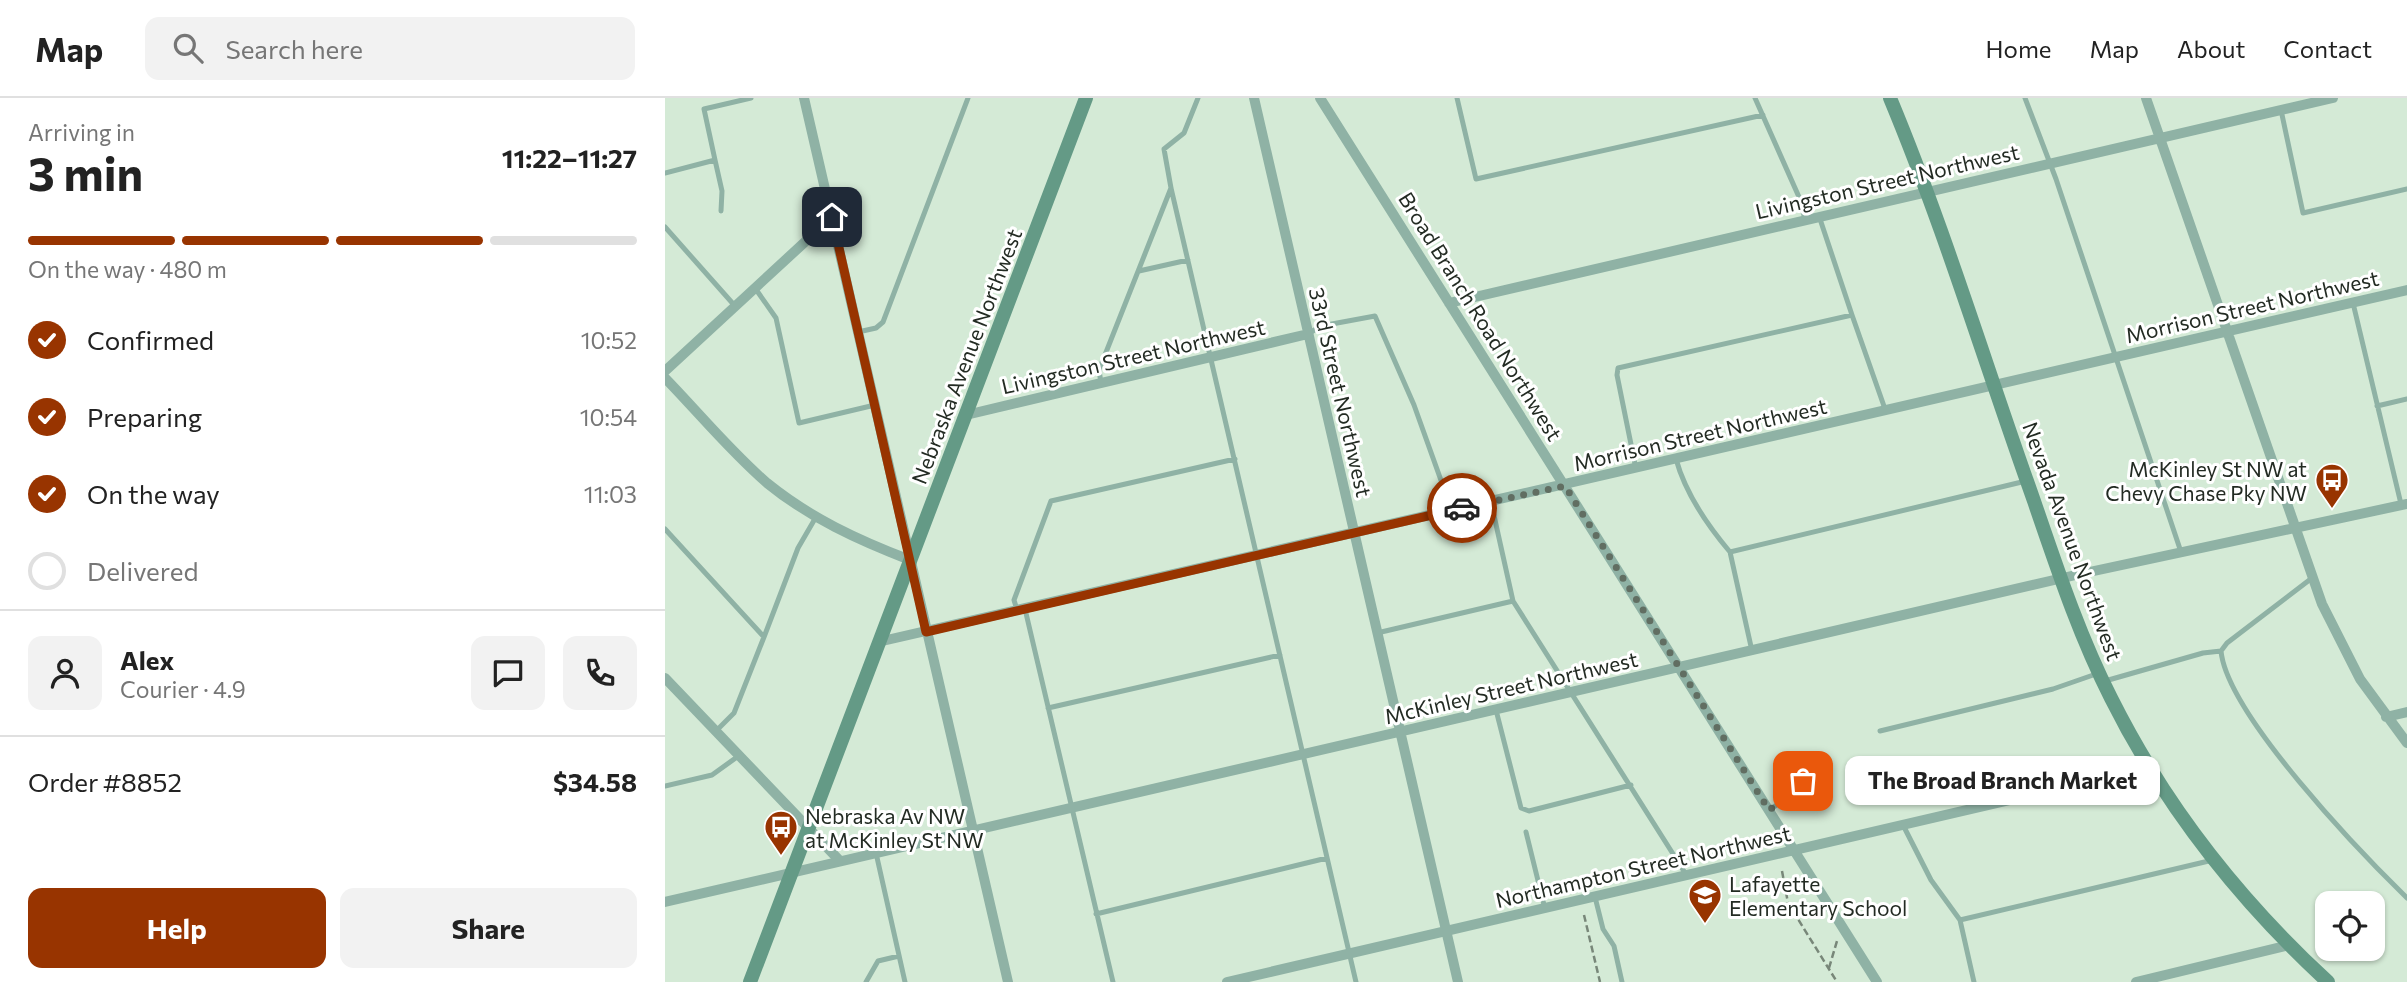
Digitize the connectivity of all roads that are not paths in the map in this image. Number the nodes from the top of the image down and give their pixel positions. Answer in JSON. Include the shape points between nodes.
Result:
{"nodes":[{"id":1,"x":751,"y":98,"type":"edge"},
{"id":2,"x":804,"y":98,"type":"edge"},
{"id":3,"x":968,"y":98,"type":"edge"},
{"id":4,"x":1086,"y":98,"type":"edge"},
{"id":5,"x":1198,"y":98,"type":"edge"},
{"id":6,"x":1254,"y":98,"type":"edge"},
{"id":7,"x":1320,"y":98,"type":"edge"},
{"id":8,"x":1457,"y":98,"type":"edge"},
{"id":9,"x":1755,"y":98,"type":"edge"},
{"id":10,"x":1890,"y":98,"type":"edge"},
{"id":11,"x":2025,"y":98,"type":"edge"},
{"id":12,"x":2146,"y":98,"type":"edge"},
{"id":13,"x":2333,"y":98,"type":"edge"},
{"id":14,"x":2281,"y":110,"type":"junction"},
{"id":15,"x":1763,"y":116,"type":"junction"},
{"id":16,"x":2160,"y":138,"type":"junction"},
{"id":17,"x":715,"y":160,"type":"junction"},
{"id":18,"x":2050,"y":163,"type":"junction"},
{"id":19,"x":665,"y":173,"type":"edge"},
{"id":20,"x":1171,"y":188,"type":"junction"},
{"id":21,"x":2407,"y":189,"type":"edge"},
{"id":22,"x":1926,"y":191,"type":"junction"},
{"id":23,"x":721,"y":211,"type":"dead end"},
{"id":24,"x":1819,"y":216,"type":"junction"},
{"id":25,"x":832,"y":217,"type":"junction"},
{"id":26,"x":1805,"y":219,"type":"junction"},
{"id":27,"x":665,"y":228,"type":"edge"},
{"id":28,"x":1188,"y":260,"type":"junction"},
{"id":29,"x":1139,"y":271,"type":"junction"},
{"id":30,"x":754,"y":288,"type":"junction"},
{"id":31,"x":2407,"y":290,"type":"edge"},
{"id":32,"x":1449,"y":303,"type":"junction"},
{"id":33,"x":2353,"y":303,"type":"junction"},
{"id":34,"x":735,"y":306,"type":"junction"},
{"id":35,"x":1852,"y":316,"type":"junction"},
{"id":36,"x":858,"y":332,"type":"junction"},
{"id":37,"x":2228,"y":332,"type":"junction"},
{"id":38,"x":1308,"y":334,"type":"junction"},
{"id":39,"x":1211,"y":357,"type":"junction"},
{"id":40,"x":2116,"y":358,"type":"junction"},
{"id":41,"x":665,"y":371,"type":"edge"},
{"id":42,"x":665,"y":378,"type":"edge"},
{"id":43,"x":1101,"y":383,"type":"junction"},
{"id":44,"x":1994,"y":386,"type":"junction"},
{"id":45,"x":2407,"y":399,"type":"edge"},
{"id":46,"x":875,"y":405,"type":"junction"},
{"id":47,"x":2377,"y":406,"type":"junction"},
{"id":48,"x":1885,"y":411,"type":"junction"},
{"id":49,"x":966,"y":415,"type":"junction"},
{"id":50,"x":1235,"y":459,"type":"junction"},
{"id":51,"x":1676,"y":459,"type":"junction"},
{"id":52,"x":1636,"y":469,"type":"junction"},
{"id":53,"x":2026,"y":481,"type":"junction"},
{"id":54,"x":1565,"y":486,"type":"junction"},
{"id":55,"x":1491,"y":502,"type":"junction"},
{"id":56,"x":2404,"y":505,"type":"edge"},
{"id":57,"x":1452,"y":511,"type":"junction"},
{"id":58,"x":816,"y":517,"type":"junction"},
{"id":59,"x":2295,"y":528,"type":"junction"},
{"id":60,"x":665,"y":529,"type":"edge"},
{"id":61,"x":1354,"y":533,"type":"junction"},
{"id":62,"x":1730,"y":552,"type":"junction"},
{"id":63,"x":2181,"y":552,"type":"junction"},
{"id":64,"x":1258,"y":555,"type":"junction"},
{"id":65,"x":909,"y":559,"type":"junction"},
{"id":66,"x":2312,"y":578,"type":"junction"},
{"id":67,"x":2061,"y":579,"type":"junction"},
{"id":68,"x":1513,"y":601,"type":"junction"},
{"id":69,"x":1021,"y":610,"type":"junction"},
{"id":70,"x":926,"y":632,"type":"junction"},
{"id":71,"x":1377,"y":633,"type":"junction"},
{"id":72,"x":764,"y":637,"type":"junction"},
{"id":73,"x":878,"y":642,"type":"junction"},
{"id":74,"x":1752,"y":651,"type":"junction"},
{"id":75,"x":2221,"y":651,"type":"junction"},
{"id":76,"x":1280,"y":655,"type":"junction"},
{"id":77,"x":1679,"y":668,"type":"junction"},
{"id":78,"x":665,"y":678,"type":"edge"},
{"id":79,"x":2101,"y":678,"type":"junction"},
{"id":80,"x":1573,"y":692,"type":"junction"},
{"id":81,"x":1048,"y":709,"type":"junction"},
{"id":82,"x":1496,"y":710,"type":"junction"},
{"id":83,"x":2407,"y":712,"type":"edge"},
{"id":84,"x":2386,"y":717,"type":"junction"},
{"id":85,"x":1880,"y":731,"type":"dead end"},
{"id":86,"x":715,"y":732,"type":"junction"},
{"id":87,"x":1400,"y":733,"type":"junction"},
{"id":88,"x":2407,"y":743,"type":"edge"},
{"id":89,"x":1302,"y":755,"type":"junction"},
{"id":90,"x":737,"y":757,"type":"junction"},
{"id":91,"x":2147,"y":764,"type":"junction"},
{"id":92,"x":1814,"y":772,"type":"dead end"},
{"id":93,"x":1631,"y":785,"type":"junction"},
{"id":94,"x":665,"y":786,"type":"edge"},
{"id":95,"x":1072,"y":809,"type":"junction"},
{"id":96,"x":1769,"y":810,"type":"junction"},
{"id":97,"x":1903,"y":825,"type":"junction"},
{"id":98,"x":807,"y":830,"type":"junction"},
{"id":99,"x":972,"y":831,"type":"junction"},
{"id":100,"x":1526,"y":832,"type":"dead end"},
{"id":101,"x":1794,"y":850,"type":"junction"},
{"id":102,"x":876,"y":853,"type":"junction"},
{"id":103,"x":1327,"y":858,"type":"junction"},
{"id":104,"x":2213,"y":860,"type":"junction"},
{"id":105,"x":840,"y":861,"type":"junction"},
{"id":106,"x":791,"y":873,"type":"junction"},
{"id":107,"x":1687,"y":876,"type":"junction"},
{"id":108,"x":1595,"y":897,"type":"junction"},
{"id":109,"x":2407,"y":898,"type":"edge"},
{"id":110,"x":665,"y":902,"type":"edge"},
{"id":111,"x":1545,"y":909,"type":"junction"},
{"id":112,"x":1096,"y":914,"type":"junction"},
{"id":113,"x":1960,"y":920,"type":"junction"},
{"id":114,"x":1446,"y":932,"type":"junction"},
{"id":115,"x":2289,"y":945,"type":"junction"},
{"id":116,"x":1350,"y":954,"type":"junction"},
{"id":117,"x":899,"y":956,"type":"junction"},
{"id":118,"x":750,"y":982,"type":"edge"},
{"id":119,"x":866,"y":982,"type":"edge"},
{"id":120,"x":905,"y":982,"type":"edge"},
{"id":121,"x":1007,"y":982,"type":"edge"},
{"id":122,"x":1113,"y":982,"type":"edge"},
{"id":123,"x":1227,"y":982,"type":"edge"},
{"id":124,"x":1356,"y":982,"type":"edge"},
{"id":125,"x":1458,"y":982,"type":"edge"},
{"id":126,"x":1622,"y":982,"type":"edge"},
{"id":127,"x":1877,"y":982,"type":"edge"},
{"id":128,"x":1974,"y":982,"type":"edge"},
{"id":129,"x":2136,"y":982,"type":"edge"},
{"id":130,"x":2328,"y":982,"type":"edge"}],
"edges":[{"from":1,"to":17,"type":"lane","via":[[704,109]]},
{"from":2,"to":25,"type":"street"},
{"from":3,"to":36,"type":"lane","via":[[883,322]]},
{"from":4,"to":49,"type":"street","name":"Nebraska Avenue Northwest"},
{"from":5,"to":20,"type":"lane","via":[[1184,133],[1164,149]]},
{"from":6,"to":38,"type":"street","name":"33rd Street Northwest"},
{"from":7,"to":32,"type":"street","name":"Broad Branch Road Northwest"},
{"from":8,"to":15,"type":"lane","via":[[1476,179]]},
{"from":9,"to":15,"type":"lane"},
{"from":10,"to":22,"type":"street","name":"Nevada Avenue Northwest"},
{"from":11,"to":18,"type":"lane"},
{"from":12,"to":16,"type":"street"},
{"from":13,"to":14,"type":"street","name":"Livingston Street Northwest"},
{"from":14,"to":16,"type":"street","name":"Livingston Street Northwest"},
{"from":14,"to":21,"type":"lane","via":[[2303,213]]},
{"from":15,"to":26,"type":"lane"},
{"from":16,"to":18,"type":"street","name":"Livingston Street Northwest"},
{"from":16,"to":37,"type":"street"},
{"from":17,"to":19,"type":"lane"},
{"from":17,"to":23,"type":"lane"},
{"from":18,"to":22,"type":"street","name":"Livingston Street Northwest"},
{"from":18,"to":40,"type":"lane"},
{"from":20,"to":28,"type":"lane"},
{"from":20,"to":29,"type":"lane"},
{"from":22,"to":24,"type":"street","name":"Livingston Street Northwest"},
{"from":22,"to":44,"type":"street","name":"Nevada Avenue Northwest"},
{"from":24,"to":26,"type":"street","name":"Livingston Street Northwest"},
{"from":24,"to":35,"type":"lane"},
{"from":25,"to":30,"type":"street"},
{"from":25,"to":36,"type":"street"},
{"from":26,"to":32,"type":"street","name":"Livingston Street Northwest"},
{"from":27,"to":34,"type":"lane"},
{"from":28,"to":29,"type":"lane"},
{"from":28,"to":39,"type":"lane"},
{"from":29,"to":43,"type":"lane","via":[[1099,370]]},
{"from":30,"to":34,"type":"street"},
{"from":30,"to":46,"type":"lane","via":[[775,318],[799,423]]},
{"from":31,"to":33,"type":"street","name":"Morrison Street Northwest"},
{"from":32,"to":54,"type":"street","name":"Broad Branch Road Northwest"},
{"from":33,"to":37,"type":"street","name":"Morrison Street Northwest"},
{"from":33,"to":47,"type":"lane"},
{"from":34,"to":41,"type":"street"},
{"from":35,"to":48,"type":"lane"},
{"from":35,"to":52,"type":"lane","via":[[1618,368]]},
{"from":36,"to":46,"type":"street"},
{"from":37,"to":40,"type":"street","name":"Morrison Street Northwest"},
{"from":37,"to":59,"type":"street"},
{"from":38,"to":39,"type":"street","name":"Livingston Street Northwest"},
{"from":38,"to":57,"type":"lane","via":[[1321,326],[1375,316],[1414,405]]},
{"from":38,"to":61,"type":"street","name":"33rd Street Northwest"},
{"from":39,"to":43,"type":"street","name":"Livingston Street Northwest"},
{"from":39,"to":50,"type":"lane"},
{"from":40,"to":44,"type":"street","name":"Morrison Street Northwest"},
{"from":40,"to":63,"type":"lane"},
{"from":42,"to":58,"type":"street","via":[[758,474]]},
{"from":43,"to":49,"type":"street","name":"Livingston Street Northwest"},
{"from":44,"to":48,"type":"street","name":"Morrison Street Northwest"},
{"from":44,"to":53,"type":"street","name":"Nevada Avenue Northwest"},
{"from":45,"to":47,"type":"lane"},
{"from":46,"to":65,"type":"street"},
{"from":47,"to":56,"type":"lane"},
{"from":48,"to":51,"type":"street","name":"Morrison Street Northwest"},
{"from":49,"to":65,"type":"street","name":"Nebraska Avenue Northwest"},
{"from":50,"to":64,"type":"lane"},
{"from":50,"to":69,"type":"lane","via":[[1051,501],[1014,600]]},
{"from":51,"to":52,"type":"street","name":"Morrison Street Northwest"},
{"from":51,"to":62,"type":"lane","via":[[1680,474]]},
{"from":52,"to":54,"type":"street","name":"Morrison Street Northwest"},
{"from":53,"to":62,"type":"lane"},
{"from":53,"to":67,"type":"street","name":"Nevada Avenue Northwest"},
{"from":54,"to":55,"type":"street","name":"Morrison Street Northwest"},
{"from":54,"to":77,"type":"street","name":"Broad Branch Road Northwest"},
{"from":55,"to":57,"type":"street","name":"Morrison Street Northwest"},
{"from":55,"to":68,"type":"lane"},
{"from":56,"to":59,"type":"street","name":"McKinley Street Northwest"},
{"from":57,"to":61,"type":"street","name":"Morrison Street Northwest"},
{"from":58,"to":65,"type":"street"},
{"from":58,"to":72,"type":"lane"},
{"from":59,"to":63,"type":"street","name":"McKinley Street Northwest"},
{"from":59,"to":66,"type":"street"},
{"from":60,"to":72,"type":"lane"},
{"from":61,"to":64,"type":"street","name":"Morrison Street Northwest"},
{"from":61,"to":71,"type":"street","name":"33rd Street Northwest"},
{"from":62,"to":74,"type":"lane"},
{"from":63,"to":67,"type":"street","name":"McKinley Street Northwest"},
{"from":64,"to":69,"type":"street","name":"Morrison Street Northwest"},
{"from":64,"to":76,"type":"lane"},
{"from":65,"to":70,"type":"street"},
{"from":65,"to":73,"type":"street","name":"Nebraska Avenue Northwest"},
{"from":66,"to":75,"type":"lane","via":[[2251,622]]},
{"from":66,"to":84,"type":"street","via":[[2339,642]]},
{"from":67,"to":74,"type":"street","name":"McKinley Street Northwest"},
{"from":67,"to":79,"type":"street","name":"Nevada Avenue Northwest"},
{"from":68,"to":71,"type":"lane"},
{"from":68,"to":80,"type":"lane"},
{"from":69,"to":70,"type":"street","name":"Morrison Street Northwest"},
{"from":69,"to":81,"type":"lane"},
{"from":70,"to":73,"type":"street","name":"Morrison Street Northwest"},
{"from":70,"to":99,"type":"street"},
{"from":71,"to":87,"type":"street","name":"33rd Street Northwest"},
{"from":72,"to":86,"type":"lane","via":[[734,713]]},
{"from":73,"to":98,"type":"street","name":"Nebraska Avenue Northwest"},
{"from":74,"to":77,"type":"street","name":"McKinley Street Northwest"},
{"from":75,"to":79,"type":"lane"},
{"from":75,"to":109,"type":"lane","via":[[2234,691],[2282,759]]},
{"from":76,"to":81,"type":"lane"},
{"from":76,"to":89,"type":"lane"},
{"from":77,"to":80,"type":"street","name":"McKinley Street Northwest"},
{"from":77,"to":96,"type":"street","name":"Broad Branch Road Northwest"},
{"from":78,"to":86,"type":"street"},
{"from":79,"to":85,"type":"lane"},
{"from":79,"to":91,"type":"street","name":"Nevada Avenue Northwest"},
{"from":80,"to":82,"type":"street","name":"McKinley Street Northwest"},
{"from":80,"to":93,"type":"lane"},
{"from":81,"to":95,"type":"lane"},
{"from":82,"to":87,"type":"street","name":"McKinley Street Northwest"},
{"from":82,"to":93,"type":"lane","via":[[1521,808],[1529,811]]},
{"from":83,"to":84,"type":"street"},
{"from":84,"to":88,"type":"street"},
{"from":86,"to":90,"type":"street"},
{"from":87,"to":89,"type":"street","name":"McKinley Street Northwest"},
{"from":87,"to":114,"type":"street","name":"33rd Street Northwest"},
{"from":89,"to":95,"type":"street","name":"McKinley Street Northwest"},
{"from":89,"to":103,"type":"lane"},
{"from":90,"to":94,"type":"lane","via":[[712,775]]},
{"from":90,"to":98,"type":"street"},
{"from":91,"to":97,"type":"street","name":"Northampton Street Northwest","via":[[2130,772]]},
{"from":91,"to":104,"type":"street","name":"Nevada Avenue Northwest"},
{"from":92,"to":96,"type":"lane"},
{"from":93,"to":107,"type":"lane"},
{"from":95,"to":99,"type":"street","name":"McKinley Street Northwest"},
{"from":95,"to":112,"type":"lane"},
{"from":96,"to":101,"type":"street","name":"Broad Branch Road Northwest"},
{"from":97,"to":101,"type":"street","name":"Northampton Street Northwest"},
{"from":97,"to":113,"type":"lane","via":[[1931,880]]},
{"from":98,"to":105,"type":"street"},
{"from":98,"to":106,"type":"street","name":"Nebraska Avenue Northwest"},
{"from":99,"to":102,"type":"street","name":"McKinley Street Northwest"},
{"from":99,"to":121,"type":"street"},
{"from":100,"to":111,"type":"lane"},
{"from":101,"to":107,"type":"street","name":"Northampton Street Northwest"},
{"from":101,"to":127,"type":"street","name":"Broad Branch Road Northwest"},
{"from":102,"to":105,"type":"street","name":"McKinley Street Northwest"},
{"from":102,"to":117,"type":"lane"},
{"from":103,"to":112,"type":"lane"},
{"from":103,"to":116,"type":"lane"},
{"from":104,"to":113,"type":"lane"},
{"from":104,"to":115,"type":"street","name":"Nevada Avenue Northwest"},
{"from":105,"to":106,"type":"street","name":"McKinley Street Northwest"},
{"from":106,"to":110,"type":"street","name":"McKinley Street Northwest"},
{"from":106,"to":118,"type":"street","name":"Nebraska Avenue Northwest"},
{"from":107,"to":108,"type":"street","name":"Northampton Street Northwest"},
{"from":108,"to":111,"type":"street","name":"Northampton Street Northwest"},
{"from":108,"to":126,"type":"lane"},
{"from":111,"to":114,"type":"street","name":"Northampton Street Northwest"},
{"from":112,"to":122,"type":"lane"},
{"from":113,"to":128,"type":"lane"},
{"from":114,"to":116,"type":"street","name":"Northampton Street Northwest"},
{"from":114,"to":125,"type":"street","name":"33rd Street Northwest"},
{"from":115,"to":129,"type":"street"},
{"from":115,"to":130,"type":"street","name":"Nevada Avenue Northwest"},
{"from":116,"to":123,"type":"street","name":"Northampton Street Northwest"},
{"from":116,"to":124,"type":"lane"},
{"from":117,"to":119,"type":"lane","via":[[878,961]]},
{"from":117,"to":120,"type":"lane"}]}
